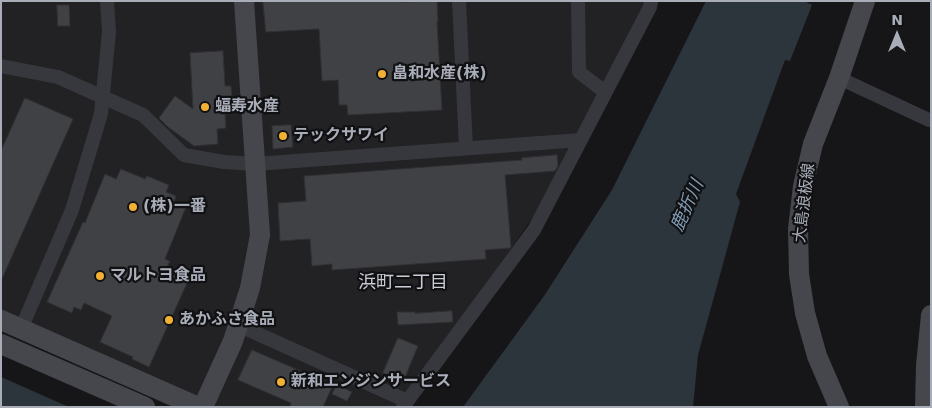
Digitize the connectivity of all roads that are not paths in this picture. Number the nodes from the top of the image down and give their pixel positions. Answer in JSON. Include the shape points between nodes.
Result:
{"nodes":[{"id":1,"x":107,"y":1,"type":"edge"},
{"id":2,"x":244,"y":1,"type":"edge"},
{"id":3,"x":459,"y":1,"type":"edge"},
{"id":4,"x":578,"y":1,"type":"edge"},
{"id":5,"x":651,"y":1,"type":"edge"},
{"id":6,"x":865,"y":1,"type":"edge"},
{"id":7,"x":1,"y":66,"type":"edge"},
{"id":8,"x":839,"y":78,"type":"junction"},
{"id":9,"x":605,"y":92,"type":"junction"},
{"id":10,"x":103,"y":97,"type":"junction"},
{"id":11,"x":929,"y":120,"type":"dead end"},
{"id":12,"x":581,"y":140,"type":"junction"},
{"id":13,"x":466,"y":148,"type":"junction"},
{"id":14,"x":255,"y":164,"type":"junction"},
{"id":15,"x":931,"y":315,"type":"edge"},
{"id":16,"x":1,"y":320,"type":"edge"},
{"id":17,"x":238,"y":325,"type":"junction"},
{"id":18,"x":20,"y":328,"type":"junction"},
{"id":19,"x":1,"y":344,"type":"edge"},
{"id":20,"x":405,"y":404,"type":"edge"},
{"id":21,"x":145,"y":407,"type":"edge"},
{"id":22,"x":198,"y":407,"type":"edge"},
{"id":23,"x":203,"y":407,"type":"edge"},
{"id":24,"x":839,"y":407,"type":"edge"},
{"id":25,"x":925,"y":407,"type":"edge"}],
"edges":[{"from":1,"to":10,"type":"street","via":[[109,32]]},
{"from":2,"to":14,"type":"street"},
{"from":3,"to":13,"type":"street"},
{"from":4,"to":9,"type":"street","via":[[579,72]]},
{"from":5,"to":9,"type":"street"},
{"from":6,"to":8,"type":"street","name":"大島浪板線"},
{"from":7,"to":10,"type":"street","via":[[58,78]]},
{"from":8,"to":11,"type":"street"},
{"from":8,"to":24,"type":"street","name":"大島浪板線","via":[[813,144],[803,186],[798,229],[799,274],[805,314],[817,356]]},
{"from":9,"to":12,"type":"street"},
{"from":10,"to":14,"type":"street","via":[[143,115],[184,155]]},
{"from":10,"to":18,"type":"street","via":[[101,114],[72,210]]},
{"from":12,"to":13,"type":"street"},
{"from":12,"to":20,"type":"street","via":[[534,230]]},
{"from":13,"to":14,"type":"street"},
{"from":14,"to":17,"type":"street","via":[[260,235],[250,288]]},
{"from":15,"to":25,"type":"street"},
{"from":16,"to":18,"type":"street"},
{"from":17,"to":20,"type":"street"},
{"from":17,"to":23,"type":"street"},
{"from":18,"to":22,"type":"street"},
{"from":19,"to":21,"type":"street"}]}
